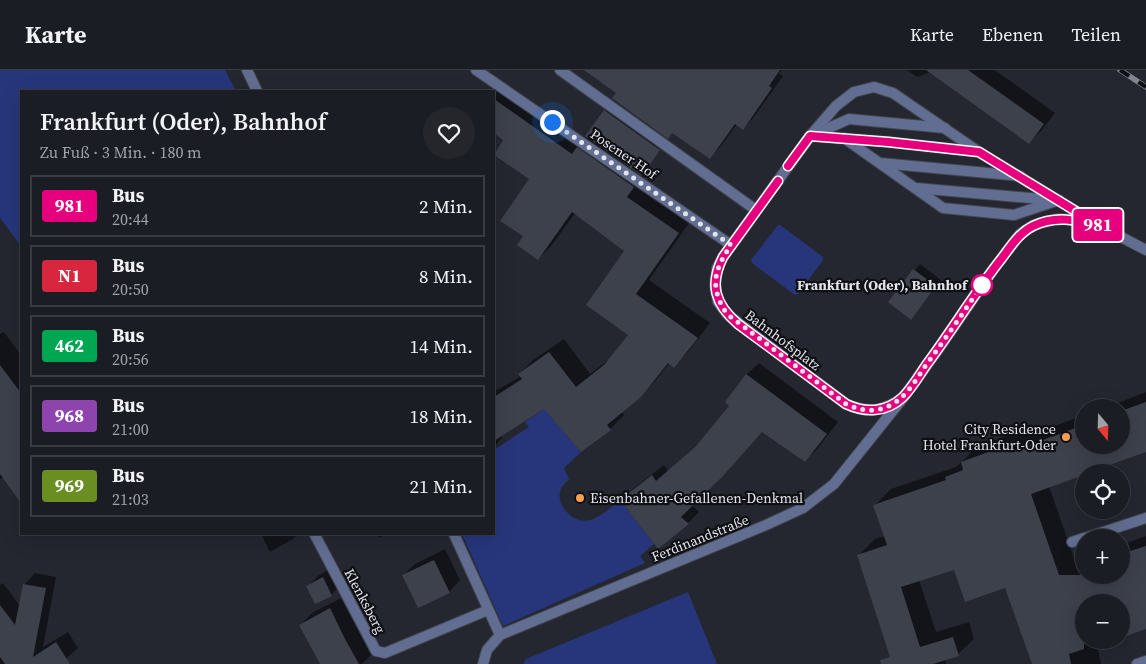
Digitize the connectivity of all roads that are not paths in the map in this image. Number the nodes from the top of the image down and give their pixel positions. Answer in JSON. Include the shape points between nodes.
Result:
{"nodes":[{"id":1,"x":247,"y":70,"type":"edge"},
{"id":2,"x":476,"y":70,"type":"edge"},
{"id":3,"x":560,"y":70,"type":"edge"},
{"id":4,"x":257,"y":90,"type":"edge"},
{"id":5,"x":945,"y":128,"type":"junction"},
{"id":6,"x":810,"y":136,"type":"junction"},
{"id":7,"x":844,"y":138,"type":"junction"},
{"id":8,"x":979,"y":152,"type":"junction"},
{"id":9,"x":880,"y":163,"type":"junction"},
{"id":10,"x":1021,"y":176,"type":"junction"},
{"id":11,"x":915,"y":188,"type":"junction"},
{"id":12,"x":1059,"y":200,"type":"junction"},
{"id":13,"x":756,"y":210,"type":"junction"},
{"id":14,"x":1058,"y":219,"type":"junction"},
{"id":15,"x":1100,"y":226,"type":"junction"},
{"id":16,"x":731,"y":245,"type":"junction"},
{"id":17,"x":1146,"y":250,"type":"edge"},
{"id":18,"x":903,"y":398,"type":"junction"},
{"id":19,"x":1146,"y":518,"type":"edge"},
{"id":20,"x":1112,"y":529,"type":"edge"},
{"id":21,"x":315,"y":535,"type":"dead end"},
{"id":22,"x":454,"y":535,"type":"edge"},
{"id":23,"x":1075,"y":541,"type":"edge"},
{"id":24,"x":1072,"y":542,"type":"dead end"},
{"id":25,"x":488,"y":610,"type":"junction"},
{"id":26,"x":500,"y":635,"type":"junction"},
{"id":27,"x":1146,"y":661,"type":"edge"},
{"id":28,"x":483,"y":664,"type":"edge"},
{"id":29,"x":1137,"y":664,"type":"edge"}],
"edges":[{"from":1,"to":4,"type":"street"},
{"from":2,"to":16,"type":"street","name":"Posener Hof"},
{"from":3,"to":13,"type":"street"},
{"from":5,"to":6,"type":"street","via":[[849,119]]},
{"from":5,"to":6,"type":"street","name":"Bahnhofsplatz","via":[[893,93],[874,87],[844,98]]},
{"from":5,"to":8,"type":"street","name":"Bahnhofsplatz"},
{"from":6,"to":7,"type":"street"},
{"from":6,"to":13,"type":"street","name":"Bahnhofsplatz"},
{"from":7,"to":8,"type":"street"},
{"from":7,"to":9,"type":"street"},
{"from":8,"to":10,"type":"street","name":"Bahnhofsplatz"},
{"from":9,"to":10,"type":"street"},
{"from":9,"to":11,"type":"street"},
{"from":10,"to":12,"type":"street","name":"Bahnhofsplatz"},
{"from":11,"to":12,"type":"street"},
{"from":11,"to":12,"type":"street","via":[[943,208],[1014,215]]},
{"from":12,"to":14,"type":"street","via":[[1062,211]]},
{"from":12,"to":15,"type":"street","name":"Bahnhofsplatz"},
{"from":13,"to":16,"type":"street","name":"Bahnhofsplatz"},
{"from":14,"to":15,"type":"street","name":"Bahnhofsplatz"},
{"from":14,"to":18,"type":"street","name":"Bahnhofsplatz","via":[[1034,225],[1020,234]]},
{"from":15,"to":17,"type":"street","name":"Bahnhofsplatz"},
{"from":16,"to":18,"type":"street","name":"Bahnhofsplatz","via":[[717,268],[715,285],[718,302],[727,314],[846,404],[859,410],[874,410]]},
{"from":18,"to":26,"type":"street","name":"Ferdinandstraße","via":[[834,484],[803,508]]},
{"from":19,"to":20,"type":"street"},
{"from":21,"to":25,"type":"street","name":"Klenksberg","via":[[376,651],[385,653]]},
{"from":22,"to":25,"type":"street"},
{"from":23,"to":24,"type":"street"},
{"from":25,"to":26,"type":"street"},
{"from":26,"to":28,"type":"street","via":[[487,650]]},
{"from":27,"to":29,"type":"street"}]}
